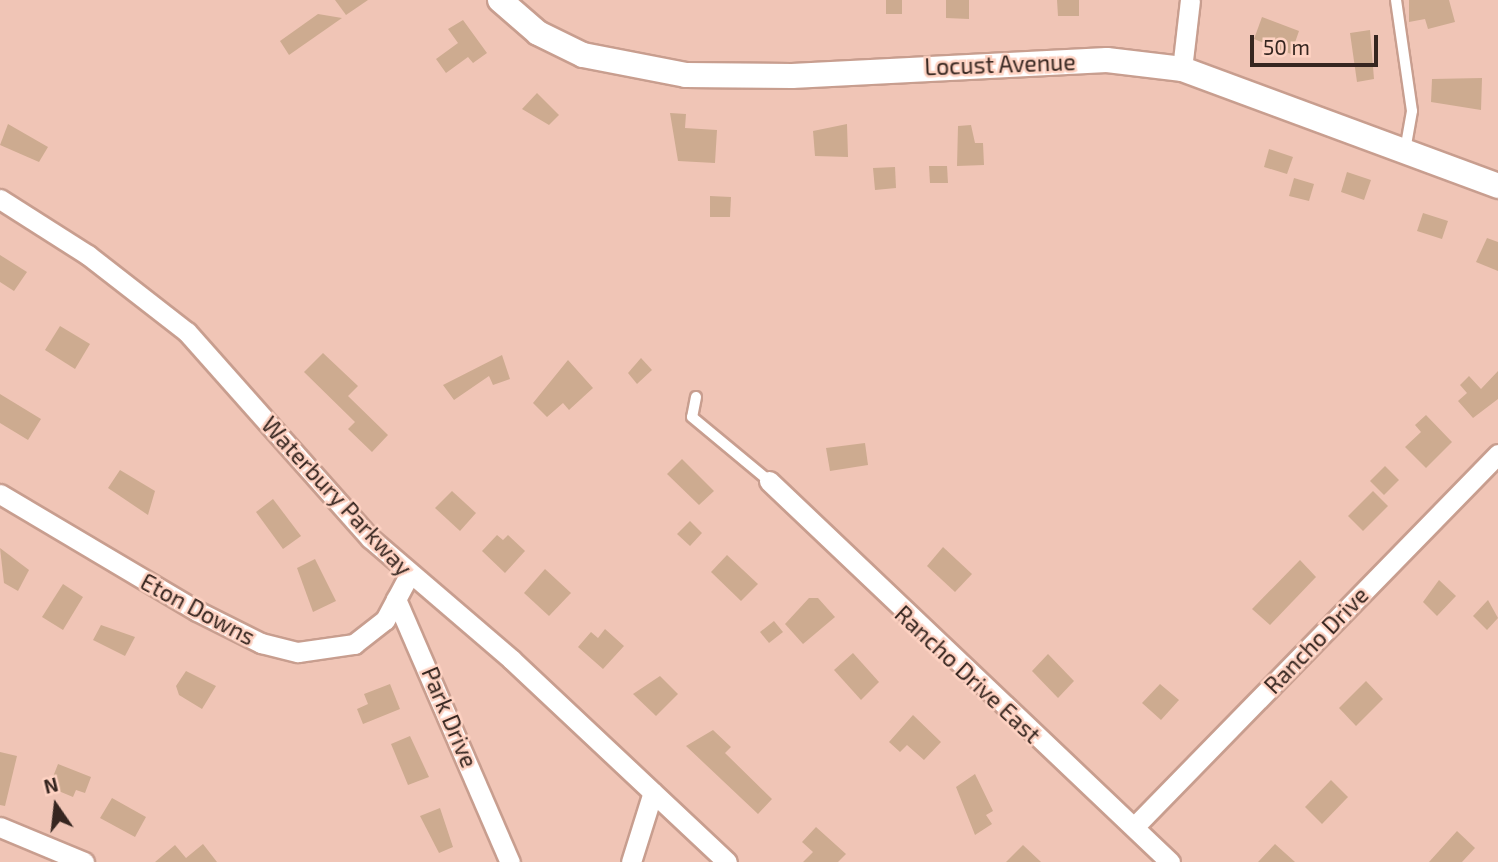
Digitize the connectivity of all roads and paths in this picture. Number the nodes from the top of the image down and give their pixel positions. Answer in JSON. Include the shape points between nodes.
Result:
{"nodes":[{"id":1,"x":500,"y":0,"type":"edge"},
{"id":2,"x":1190,"y":0,"type":"edge"},
{"id":3,"x":1396,"y":0,"type":"edge"},
{"id":4,"x":1182,"y":69,"type":"junction"},
{"id":5,"x":1405,"y":149,"type":"junction"},
{"id":6,"x":1498,"y":186,"type":"edge"},
{"id":7,"x":0,"y":199,"type":"edge"},
{"id":8,"x":696,"y":397,"type":"dead end"},
{"id":9,"x":1498,"y":454,"type":"edge"},
{"id":10,"x":769,"y":481,"type":"joint"},
{"id":11,"x":0,"y":494,"type":"edge"},
{"id":12,"x":409,"y":575,"type":"junction"},
{"id":13,"x":396,"y":599,"type":"junction"},
{"id":14,"x":653,"y":792,"type":"junction"},
{"id":15,"x":0,"y":827,"type":"edge"},
{"id":16,"x":1134,"y":827,"type":"junction"},
{"id":17,"x":84,"y":862,"type":"edge"},
{"id":18,"x":510,"y":862,"type":"edge"},
{"id":19,"x":631,"y":862,"type":"edge"},
{"id":20,"x":727,"y":862,"type":"edge"},
{"id":21,"x":1170,"y":862,"type":"edge"}],
"edges":[{"from":1,"to":4,"type":"street","name":"Locust Avenue","via":[[538,33],[583,55],[686,75],[792,76],[1107,60]]},
{"from":2,"to":4,"type":"street"},
{"from":3,"to":5,"type":"lane","via":[[1412,111]]},
{"from":4,"to":5,"type":"street","name":"Locust Avenue"},
{"from":5,"to":6,"type":"street","name":"Locust Avenue"},
{"from":7,"to":12,"type":"street","name":"Waterbury Parkway","via":[[88,255],[187,332]]},
{"from":8,"to":10,"type":"lane","via":[[692,417]]},
{"from":9,"to":16,"type":"street","name":"Rancho Drive"},
{"from":10,"to":16,"type":"street","name":"Rancho Drive East","via":[[913,624]]},
{"from":11,"to":13,"type":"street","name":"Eton Downs","via":[[261,643],[298,652],[342,648],[385,620]]},
{"from":12,"to":13,"type":"street"},
{"from":12,"to":14,"type":"street","name":"Waterbury Parkway","via":[[511,659]]},
{"from":13,"to":18,"type":"street","name":"Park Drive"},
{"from":14,"to":19,"type":"street"},
{"from":14,"to":20,"type":"street","name":"Waterbury Parkway"},
{"from":15,"to":17,"type":"street"},
{"from":16,"to":21,"type":"street","name":"Rancho Drive East"}]}
